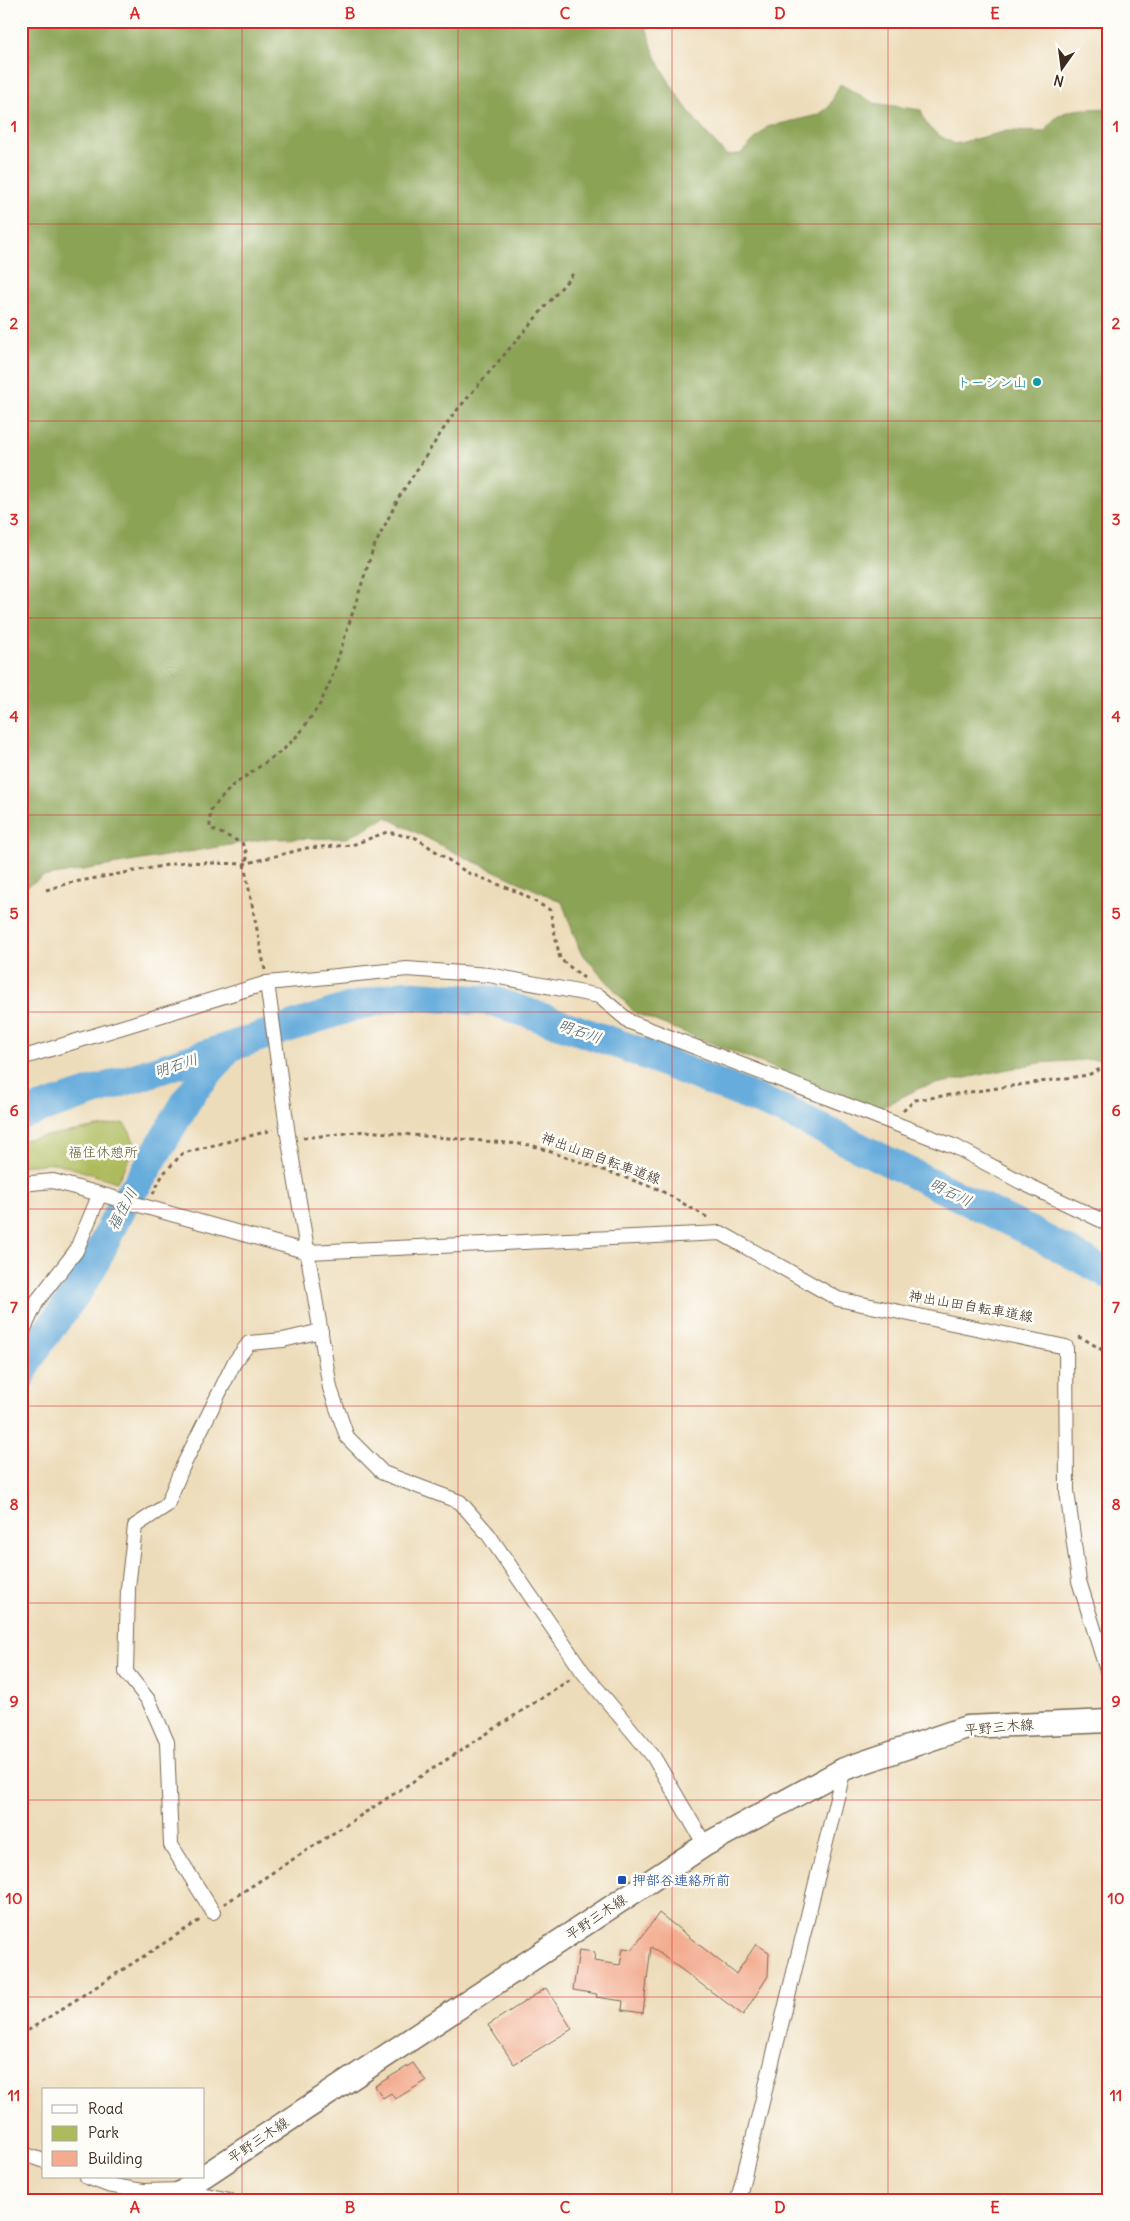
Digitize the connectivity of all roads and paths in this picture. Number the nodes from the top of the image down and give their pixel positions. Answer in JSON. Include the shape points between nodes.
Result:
{"nodes":[{"id":1,"x":573,"y":274,"type":"dead end"},
{"id":2,"x":244,"y":864,"type":"junction"},
{"id":3,"x":46,"y":890,"type":"dead end"},
{"id":4,"x":267,"y":983,"type":"junction"},
{"id":5,"x":599,"y":996,"type":"junction"},
{"id":6,"x":21,"y":1058,"type":"edge"},
{"id":7,"x":1109,"y":1065,"type":"edge"},
{"id":8,"x":890,"y":1122,"type":"junction"},
{"id":9,"x":288,"y":1135,"type":"junction"},
{"id":10,"x":21,"y":1184,"type":"edge"},
{"id":11,"x":99,"y":1196,"type":"junction"},
{"id":12,"x":150,"y":1198,"type":"dead end"},
{"id":13,"x":717,"y":1222,"type":"dead end"},
{"id":14,"x":1109,"y":1224,"type":"edge"},
{"id":15,"x":308,"y":1252,"type":"junction"},
{"id":16,"x":321,"y":1331,"type":"junction"},
{"id":17,"x":21,"y":1335,"type":"edge"},
{"id":18,"x":1075,"y":1337,"type":"dead end"},
{"id":19,"x":1109,"y":1354,"type":"edge"},
{"id":20,"x":582,"y":1672,"type":"junction"},
{"id":21,"x":1109,"y":1677,"type":"edge"},
{"id":22,"x":1109,"y":1721,"type":"edge"},
{"id":23,"x":844,"y":1770,"type":"junction"},
{"id":24,"x":705,"y":1845,"type":"junction"},
{"id":25,"x":213,"y":1912,"type":"junction"},
{"id":26,"x":21,"y":2035,"type":"edge"},
{"id":27,"x":21,"y":2153,"type":"edge"},
{"id":28,"x":42,"y":2160,"type":"edge"},
{"id":29,"x":205,"y":2176,"type":"edge"},
{"id":30,"x":90,"y":2178,"type":"edge"},
{"id":31,"x":202,"y":2178,"type":"edge"},
{"id":32,"x":177,"y":2195,"type":"edge"},
{"id":33,"x":229,"y":2200,"type":"edge"},
{"id":34,"x":738,"y":2200,"type":"edge"}],
"edges":[{"from":1,"to":2,"type":"path","via":[[452,416],[399,497],[373,549],[331,680],[315,712],[283,750],[232,786],[210,811],[210,828],[242,843],[248,856]]},
{"from":2,"to":3,"type":"path","via":[[184,862]]},
{"from":2,"to":4,"type":"path"},
{"from":2,"to":5,"type":"path","via":[[307,848],[352,845],[387,832],[416,838],[466,872],[518,892],[550,910],[560,958]]},
{"from":4,"to":5,"type":"street","via":[[407,969],[489,975]]},
{"from":4,"to":6,"type":"street"},
{"from":4,"to":9,"type":"street"},
{"from":5,"to":8,"type":"street","via":[[630,1022]]},
{"from":7,"to":8,"type":"path","via":[[1088,1075],[915,1100]]},
{"from":8,"to":14,"type":"street","via":[[956,1147]]},
{"from":9,"to":12,"type":"path","name":"神出山田自転車道線","via":[[279,1128],[182,1153],[163,1174]]},
{"from":9,"to":13,"type":"path","name":"神出山田自転車道線","via":[[296,1140],[365,1131],[531,1145],[658,1189]]},
{"from":9,"to":15,"type":"street"},
{"from":10,"to":11,"type":"street","via":[[53,1182]]},
{"from":11,"to":15,"type":"street"},
{"from":11,"to":17,"type":"street","via":[[76,1251],[37,1301]]},
{"from":15,"to":16,"type":"street"},
{"from":15,"to":21,"type":"street","via":[[721,1233],[838,1300],[1066,1347],[1067,1491],[1078,1581]]},
{"from":16,"to":20,"type":"street","via":[[330,1388],[347,1437],[384,1474],[460,1502],[488,1534]]},
{"from":16,"to":25,"type":"street","via":[[283,1340],[249,1343],[234,1363],[182,1468],[168,1504],[135,1526],[128,1588],[126,1672],[149,1701],[166,1742],[170,1844]]},
{"from":18,"to":19,"type":"path"},
{"from":20,"to":24,"type":"street","via":[[653,1756]]},
{"from":20,"to":25,"type":"path"},
{"from":22,"to":23,"type":"main road","name":"平野三木線","via":[[967,1727]]},
{"from":23,"to":24,"type":"main road","name":"平野三木線"},
{"from":23,"to":34,"type":"street"},
{"from":24,"to":29,"type":"main road","name":"平野三木線"},
{"from":25,"to":26,"type":"path"},
{"from":27,"to":28,"type":"street"},
{"from":30,"to":32,"type":"street","via":[[108,2185]]},
{"from":31,"to":32,"type":"main road","name":"平野三木線"},
{"from":32,"to":33,"type":"street"}]}
